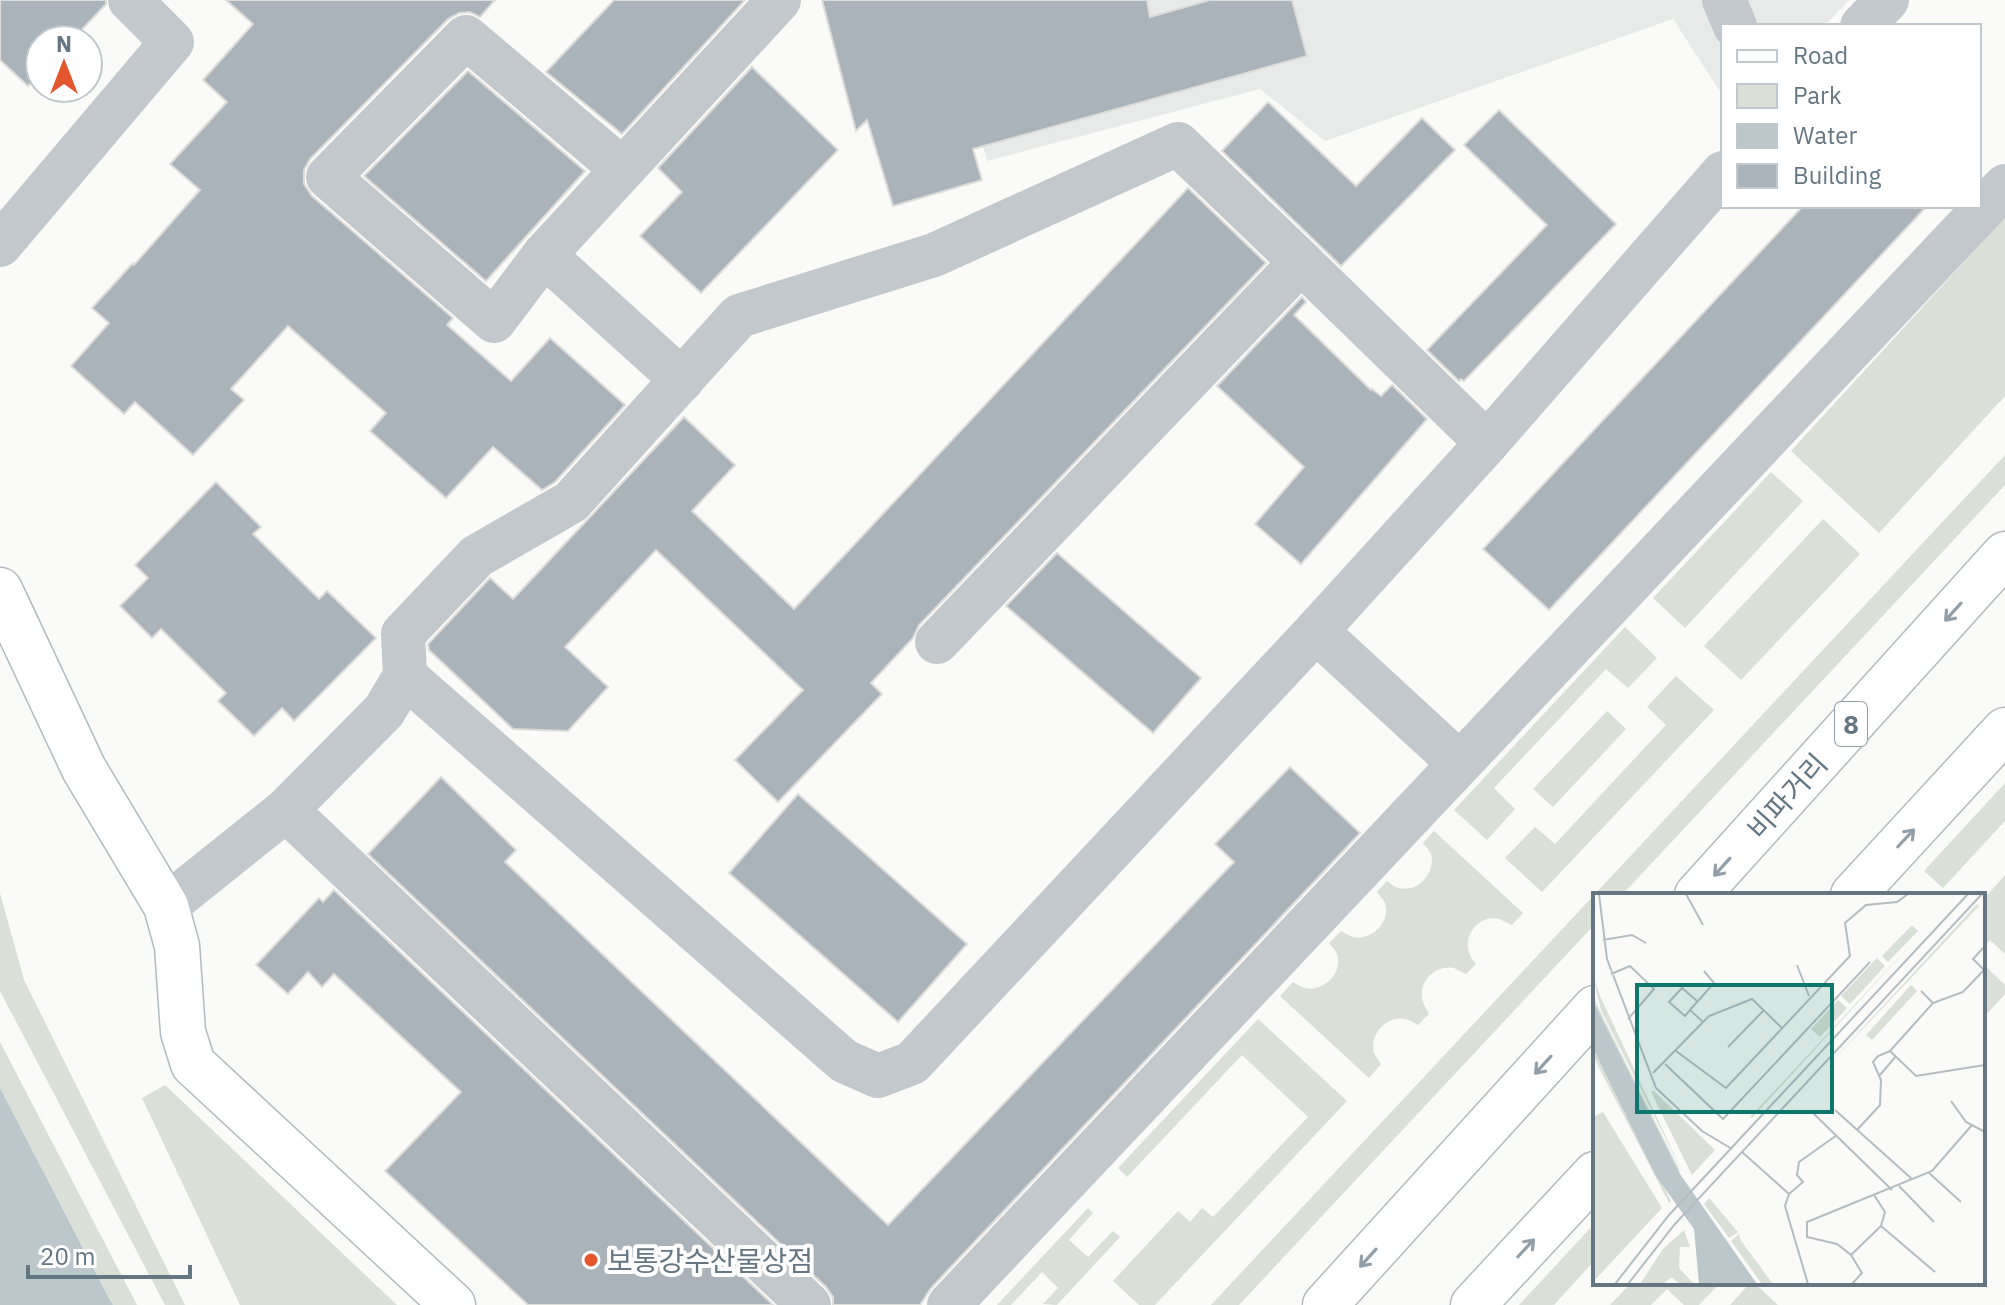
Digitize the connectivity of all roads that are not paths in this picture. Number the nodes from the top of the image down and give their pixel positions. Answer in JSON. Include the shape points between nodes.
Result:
{"nodes":[{"id":1,"x":130,"y":0,"type":"edge"},
{"id":2,"x":779,"y":0,"type":"edge"},
{"id":3,"x":1724,"y":0,"type":"edge"},
{"id":4,"x":1887,"y":0,"type":"edge"},
{"id":5,"x":1734,"y":24,"type":"edge"},
{"id":6,"x":1864,"y":24,"type":"edge"},
{"id":7,"x":622,"y":169,"type":"junction"},
{"id":8,"x":1721,"y":175,"type":"edge"},
{"id":9,"x":2005,"y":186,"type":"edge"},
{"id":10,"x":0,"y":245,"type":"edge"},
{"id":11,"x":544,"y":255,"type":"junction"},
{"id":12,"x":1301,"y":262,"type":"junction"},
{"id":13,"x":682,"y":380,"type":"junction"},
{"id":14,"x":1487,"y":443,"type":"junction"},
{"id":15,"x":2005,"y":554,"type":"edge"},
{"id":16,"x":0,"y":590,"type":"edge"},
{"id":17,"x":1316,"y":631,"type":"junction"},
{"id":18,"x":937,"y":642,"type":"dead end"},
{"id":19,"x":405,"y":676,"type":"junction"},
{"id":20,"x":2005,"y":730,"type":"edge"},
{"id":21,"x":1459,"y":763,"type":"junction"},
{"id":22,"x":286,"y":810,"type":"junction"},
{"id":23,"x":1699,"y":893,"type":"edge"},
{"id":24,"x":1855,"y":893,"type":"edge"},
{"id":25,"x":166,"y":906,"type":"junction"},
{"id":26,"x":1593,"y":1010,"type":"edge"},
{"id":27,"x":1593,"y":1176,"type":"edge"},
{"id":28,"x":453,"y":1305,"type":"edge"},
{"id":29,"x":809,"y":1305,"type":"edge"},
{"id":30,"x":949,"y":1305,"type":"edge"},
{"id":31,"x":1325,"y":1305,"type":"edge"},
{"id":32,"x":1473,"y":1305,"type":"edge"}],
"edges":[{"from":1,"to":10,"type":"street","via":[[172,42]]},
{"from":2,"to":7,"type":"street"},
{"from":3,"to":5,"type":"street"},
{"from":4,"to":6,"type":"street"},
{"from":7,"to":11,"type":"street"},
{"from":7,"to":11,"type":"street","via":[[466,37],[328,177],[494,321]]},
{"from":8,"to":14,"type":"street"},
{"from":9,"to":21,"type":"street"},
{"from":11,"to":13,"type":"street"},
{"from":12,"to":13,"type":"street","via":[[1178,144],[934,255],[739,316]]},
{"from":12,"to":14,"type":"street"},
{"from":12,"to":18,"type":"street"},
{"from":13,"to":19,"type":"street","via":[[571,502],[477,556],[403,634]]},
{"from":14,"to":17,"type":"street"},
{"from":15,"to":23,"type":"main road","name":"비파거리","number":"8","one_way":true},
{"from":16,"to":25,"type":"main road","via":[[84,769]]},
{"from":17,"to":19,"type":"street","via":[[912,1063],[878,1076],[844,1061]]},
{"from":17,"to":21,"type":"street"},
{"from":19,"to":22,"type":"street","via":[[384,711]]},
{"from":24,"to":20,"type":"main road","one_way":true},
{"from":21,"to":30,"type":"street"},
{"from":22,"to":25,"type":"street"},
{"from":22,"to":29,"type":"street"},
{"from":25,"to":28,"type":"main road","via":[[177,946],[183,1032],[193,1064]]},
{"from":26,"to":31,"type":"main road","one_way":true},
{"from":32,"to":27,"type":"main road","one_way":true}]}
